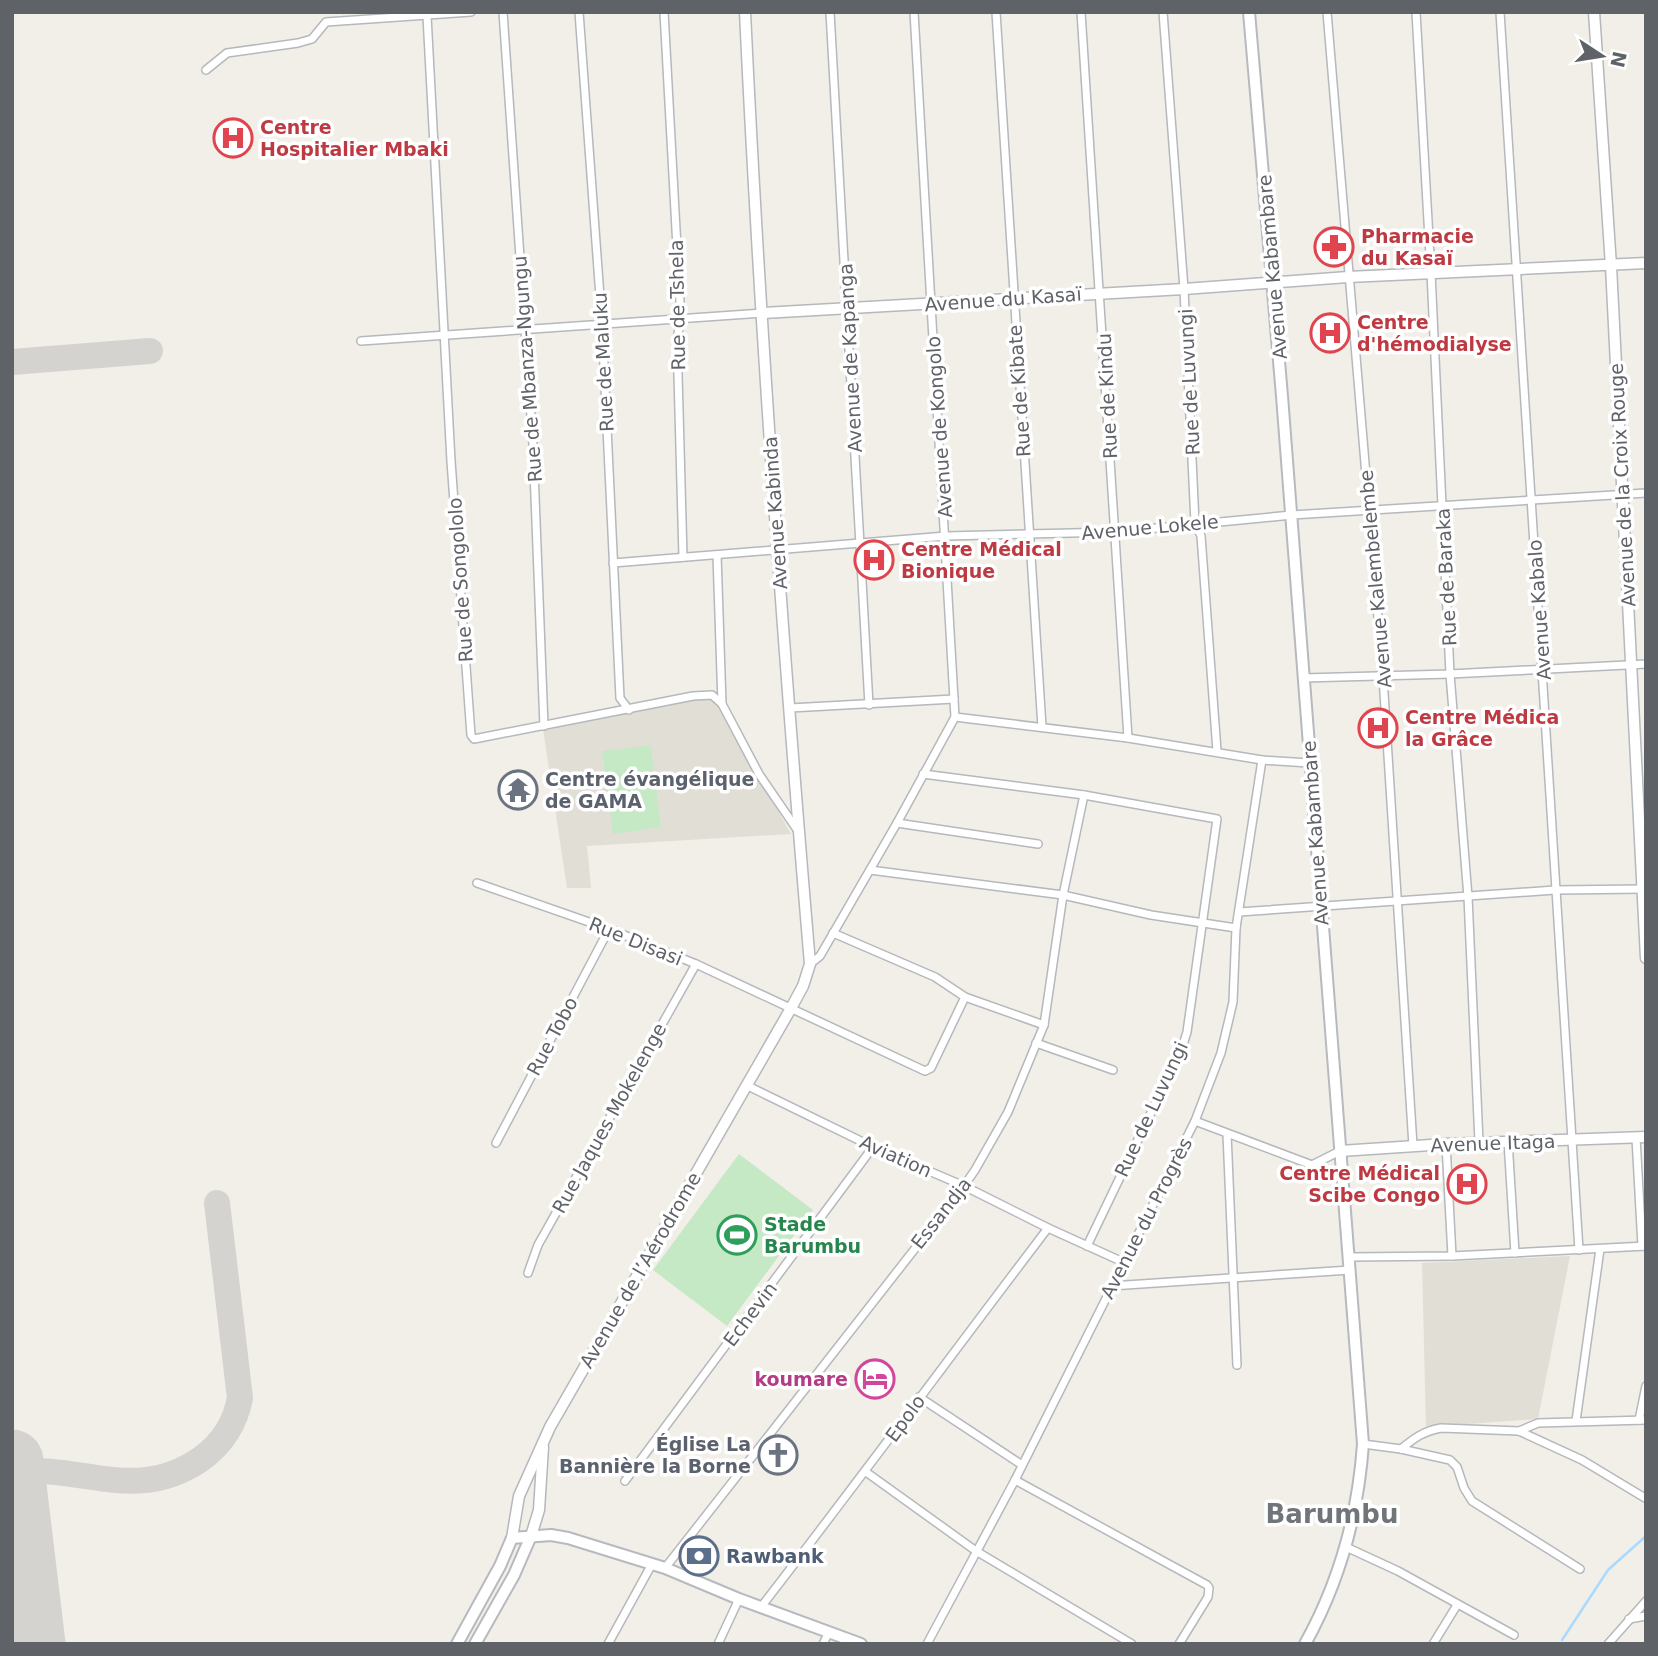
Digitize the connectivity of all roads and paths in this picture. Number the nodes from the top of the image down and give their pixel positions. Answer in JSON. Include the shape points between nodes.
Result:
{"nodes":[{"id":1,"x":471,"y":12,"type":"edge"},
{"id":2,"x":503,"y":12,"type":"edge"},
{"id":3,"x":579,"y":12,"type":"edge"},
{"id":4,"x":664,"y":12,"type":"edge"},
{"id":5,"x":745,"y":12,"type":"edge"},
{"id":6,"x":830,"y":12,"type":"edge"},
{"id":7,"x":914,"y":12,"type":"edge"},
{"id":8,"x":996,"y":12,"type":"edge"},
{"id":9,"x":1081,"y":12,"type":"edge"},
{"id":10,"x":1163,"y":12,"type":"edge"},
{"id":11,"x":1249,"y":12,"type":"edge"},
{"id":12,"x":1327,"y":12,"type":"edge"},
{"id":13,"x":1416,"y":12,"type":"edge"},
{"id":14,"x":1500,"y":12,"type":"edge"},
{"id":15,"x":1594,"y":12,"type":"edge"},
{"id":16,"x":427,"y":16,"type":"junction"},
{"id":17,"x":206,"y":70,"type":"dead end"},
{"id":18,"x":1646,"y":264,"type":"edge"},
{"id":19,"x":1611,"y":266,"type":"junction"},
{"id":20,"x":1517,"y":270,"type":"junction"},
{"id":21,"x":1432,"y":273,"type":"junction"},
{"id":22,"x":1348,"y":277,"type":"junction"},
{"id":23,"x":1273,"y":283,"type":"junction"},
{"id":24,"x":1184,"y":289,"type":"junction"},
{"id":25,"x":1101,"y":292,"type":"junction"},
{"id":26,"x":1013,"y":298,"type":"junction"},
{"id":27,"x":932,"y":304,"type":"junction"},
{"id":28,"x":848,"y":309,"type":"junction"},
{"id":29,"x":762,"y":313,"type":"junction"},
{"id":30,"x":681,"y":320,"type":"junction"},
{"id":31,"x":602,"y":324,"type":"junction"},
{"id":32,"x":524,"y":330,"type":"junction"},
{"id":33,"x":444,"y":335,"type":"junction"},
{"id":34,"x":361,"y":341,"type":"dead end"},
{"id":35,"x":1646,"y":493,"type":"edge"},
{"id":36,"x":1623,"y":495,"type":"junction"},
{"id":37,"x":1532,"y":500,"type":"junction"},
{"id":38,"x":1442,"y":504,"type":"junction"},
{"id":39,"x":1369,"y":510,"type":"junction"},
{"id":40,"x":1292,"y":515,"type":"junction"},
{"id":41,"x":1195,"y":523,"type":"junction"},
{"id":42,"x":1115,"y":531,"type":"junction"},
{"id":43,"x":1029,"y":534,"type":"junction"},
{"id":44,"x":946,"y":536,"type":"junction"},
{"id":45,"x":861,"y":545,"type":"junction"},
{"id":46,"x":777,"y":550,"type":"junction"},
{"id":47,"x":717,"y":555,"type":"junction"},
{"id":48,"x":683,"y":557,"type":"junction"},
{"id":49,"x":613,"y":564,"type":"junction"},
{"id":50,"x":1631,"y":664,"type":"junction"},
{"id":51,"x":1646,"y":664,"type":"edge"},
{"id":52,"x":1544,"y":669,"type":"junction"},
{"id":53,"x":1450,"y":674,"type":"junction"},
{"id":54,"x":1383,"y":677,"type":"junction"},
{"id":55,"x":1303,"y":678,"type":"junction"},
{"id":56,"x":954,"y":699,"type":"junction"},
{"id":57,"x":722,"y":704,"type":"junction"},
{"id":58,"x":869,"y":705,"type":"junction"},
{"id":59,"x":790,"y":708,"type":"junction"},
{"id":60,"x":629,"y":710,"type":"junction"},
{"id":61,"x":955,"y":717,"type":"junction"},
{"id":62,"x":544,"y":726,"type":"junction"},
{"id":63,"x":1042,"y":727,"type":"junction"},
{"id":64,"x":1128,"y":738,"type":"junction"},
{"id":65,"x":1217,"y":751,"type":"junction"},
{"id":66,"x":1262,"y":760,"type":"junction"},
{"id":67,"x":1309,"y":763,"type":"junction"},
{"id":68,"x":923,"y":774,"type":"junction"},
{"id":69,"x":1084,"y":795,"type":"junction"},
{"id":70,"x":897,"y":823,"type":"junction"},
{"id":71,"x":798,"y":832,"type":"junction"},
{"id":72,"x":1038,"y":844,"type":"dead end"},
{"id":73,"x":870,"y":870,"type":"junction"},
{"id":74,"x":477,"y":883,"type":"dead end"},
{"id":75,"x":1644,"y":889,"type":"edge"},
{"id":76,"x":1555,"y":891,"type":"junction"},
{"id":77,"x":1063,"y":895,"type":"junction"},
{"id":78,"x":1468,"y":897,"type":"junction"},
{"id":79,"x":1398,"y":901,"type":"junction"},
{"id":80,"x":1321,"y":906,"type":"junction"},
{"id":81,"x":1239,"y":912,"type":"junction"},
{"id":82,"x":1203,"y":924,"type":"junction"},
{"id":83,"x":1236,"y":928,"type":"junction"},
{"id":84,"x":609,"y":929,"type":"junction"},
{"id":85,"x":834,"y":933,"type":"junction"},
{"id":86,"x":1646,"y":958,"type":"edge"},
{"id":87,"x":696,"y":964,"type":"junction"},
{"id":88,"x":810,"y":964,"type":"junction"},
{"id":89,"x":965,"y":997,"type":"junction"},
{"id":90,"x":790,"y":1010,"type":"junction"},
{"id":91,"x":1044,"y":1025,"type":"junction"},
{"id":92,"x":1036,"y":1043,"type":"junction"},
{"id":93,"x":1113,"y":1070,"type":"dead end"},
{"id":94,"x":746,"y":1085,"type":"junction"},
{"id":95,"x":1195,"y":1121,"type":"junction"},
{"id":96,"x":1227,"y":1134,"type":"junction"},
{"id":97,"x":1641,"y":1137,"type":"edge"},
{"id":98,"x":1571,"y":1140,"type":"junction"},
{"id":99,"x":1508,"y":1141,"type":"junction"},
{"id":100,"x":1479,"y":1142,"type":"junction"},
{"id":101,"x":495,"y":1143,"type":"dead end"},
{"id":102,"x":1446,"y":1144,"type":"junction"},
{"id":103,"x":1413,"y":1146,"type":"junction"},
{"id":104,"x":873,"y":1147,"type":"junction"},
{"id":105,"x":1340,"y":1151,"type":"junction"},
{"id":106,"x":964,"y":1186,"type":"junction"},
{"id":107,"x":1048,"y":1228,"type":"junction"},
{"id":108,"x":1087,"y":1246,"type":"junction"},
{"id":109,"x":1644,"y":1246,"type":"edge"},
{"id":110,"x":1600,"y":1249,"type":"junction"},
{"id":111,"x":1579,"y":1250,"type":"junction"},
{"id":112,"x":1515,"y":1253,"type":"junction"},
{"id":113,"x":1452,"y":1256,"type":"junction"},
{"id":114,"x":1350,"y":1257,"type":"junction"},
{"id":115,"x":1123,"y":1262,"type":"junction"},
{"id":116,"x":1350,"y":1270,"type":"junction"},
{"id":117,"x":528,"y":1273,"type":"dead end"},
{"id":118,"x":1232,"y":1277,"type":"junction"},
{"id":119,"x":1111,"y":1286,"type":"junction"},
{"id":120,"x":1237,"y":1365,"type":"dead end"},
{"id":121,"x":1646,"y":1386,"type":"edge"},
{"id":122,"x":919,"y":1397,"type":"junction"},
{"id":123,"x":1642,"y":1420,"type":"edge"},
{"id":124,"x":1576,"y":1421,"type":"junction"},
{"id":125,"x":1520,"y":1431,"type":"junction"},
{"id":126,"x":543,"y":1443,"type":"junction"},
{"id":127,"x":1363,"y":1444,"type":"junction"},
{"id":128,"x":1401,"y":1449,"type":"junction"},
{"id":129,"x":1022,"y":1465,"type":"junction"},
{"id":130,"x":866,"y":1472,"type":"junction"},
{"id":131,"x":1015,"y":1480,"type":"junction"},
{"id":132,"x":625,"y":1481,"type":"dead end"},
{"id":133,"x":1645,"y":1498,"type":"edge"},
{"id":134,"x":531,"y":1536,"type":"junction"},
{"id":135,"x":512,"y":1538,"type":"junction"},
{"id":136,"x":1346,"y":1547,"type":"junction"},
{"id":137,"x":976,"y":1551,"type":"junction"},
{"id":138,"x":652,"y":1564,"type":"junction"},
{"id":139,"x":665,"y":1567,"type":"junction"},
{"id":140,"x":1580,"y":1569,"type":"dead end"},
{"id":141,"x":739,"y":1599,"type":"junction"},
{"id":142,"x":1646,"y":1601,"type":"edge"},
{"id":143,"x":1457,"y":1605,"type":"junction"},
{"id":144,"x":761,"y":1607,"type":"junction"},
{"id":145,"x":1646,"y":1616,"type":"edge"},
{"id":146,"x":1627,"y":1620,"type":"junction"},
{"id":147,"x":829,"y":1632,"type":"junction"},
{"id":148,"x":1514,"y":1635,"type":"dead end"},
{"id":149,"x":457,"y":1644,"type":"edge"},
{"id":150,"x":475,"y":1644,"type":"edge"},
{"id":151,"x":608,"y":1644,"type":"edge"},
{"id":152,"x":718,"y":1644,"type":"edge"},
{"id":153,"x":823,"y":1644,"type":"edge"},
{"id":154,"x":861,"y":1644,"type":"edge"},
{"id":155,"x":927,"y":1644,"type":"edge"},
{"id":156,"x":1132,"y":1644,"type":"edge"},
{"id":157,"x":1179,"y":1644,"type":"edge"},
{"id":158,"x":1305,"y":1644,"type":"edge"},
{"id":159,"x":1433,"y":1644,"type":"edge"},
{"id":160,"x":1608,"y":1644,"type":"edge"}],
"edges":[{"from":1,"to":16,"type":"street"},
{"from":2,"to":32,"type":"street","name":"Rue de Mbanza-Ngungu"},
{"from":3,"to":31,"type":"street","name":"Rue de Maluku"},
{"from":4,"to":30,"type":"street","name":"Rue de Tshela"},
{"from":5,"to":29,"type":"street","name":"Avenue Kabinda"},
{"from":6,"to":28,"type":"street","name":"Avenue de Kapanga"},
{"from":7,"to":27,"type":"street","name":"Avenue de Kongolo"},
{"from":8,"to":26,"type":"street","name":"Rue de Kibate"},
{"from":9,"to":25,"type":"street","name":"Rue de Kindu"},
{"from":10,"to":24,"type":"street","name":"Rue de Luvungi"},
{"from":11,"to":23,"type":"main road","name":"Avenue Kabambare"},
{"from":12,"to":22,"type":"street","name":"Avenue Kalembelembe"},
{"from":13,"to":21,"type":"street","name":"Rue de Baraka"},
{"from":14,"to":20,"type":"street","name":"Avenue Kabalo"},
{"from":15,"to":19,"type":"street","name":"Avenue de la Croix Rouge"},
{"from":16,"to":17,"type":"street","via":[[326,22],[312,39],[227,53]]},
{"from":16,"to":33,"type":"street","name":"Rue de Songololo"},
{"from":18,"to":19,"type":"street","name":"Avenue du Kasaï"},
{"from":19,"to":20,"type":"street","name":"Avenue du Kasaï"},
{"from":19,"to":36,"type":"street","name":"Avenue de la Croix Rouge"},
{"from":20,"to":21,"type":"street","name":"Avenue du Kasaï"},
{"from":20,"to":37,"type":"street","name":"Avenue Kabalo"},
{"from":21,"to":22,"type":"street","name":"Avenue du Kasaï"},
{"from":21,"to":38,"type":"street","name":"Rue de Baraka"},
{"from":22,"to":23,"type":"street","name":"Avenue du Kasaï"},
{"from":22,"to":39,"type":"street","name":"Avenue Kalembelembe"},
{"from":23,"to":24,"type":"street","name":"Avenue du Kasaï"},
{"from":23,"to":40,"type":"main road","name":"Avenue Kabambare"},
{"from":24,"to":25,"type":"street","name":"Avenue du Kasaï"},
{"from":24,"to":41,"type":"street","name":"Rue de Luvungi"},
{"from":25,"to":26,"type":"street","name":"Avenue du Kasaï"},
{"from":25,"to":42,"type":"street","name":"Rue de Kindu"},
{"from":26,"to":27,"type":"street","name":"Avenue du Kasaï"},
{"from":26,"to":43,"type":"street","name":"Rue de Kibate"},
{"from":27,"to":28,"type":"street","name":"Avenue du Kasaï"},
{"from":27,"to":44,"type":"street","name":"Avenue de Kongolo"},
{"from":28,"to":29,"type":"street","name":"Avenue du Kasaï"},
{"from":28,"to":45,"type":"street","name":"Avenue de Kapanga"},
{"from":29,"to":30,"type":"street","name":"Avenue du Kasaï"},
{"from":29,"to":46,"type":"street","name":"Avenue Kabinda"},
{"from":30,"to":31,"type":"street","name":"Avenue du Kasaï"},
{"from":30,"to":48,"type":"street","name":"Rue de Tshela","via":[[677,338]]},
{"from":31,"to":32,"type":"street","name":"Avenue du Kasaï"},
{"from":31,"to":49,"type":"street","name":"Rue de Maluku"},
{"from":32,"to":33,"type":"street","name":"Avenue du Kasaï"},
{"from":32,"to":62,"type":"street","name":"Rue de Mbanza-Ngungu"},
{"from":33,"to":34,"type":"street","name":"Avenue du Kasaï"},
{"from":33,"to":62,"type":"street","name":"Rue de Songololo","via":[[471,735],[474,739]]},
{"from":35,"to":36,"type":"street","name":"Avenue Lokele"},
{"from":36,"to":37,"type":"street","name":"Avenue Lokele"},
{"from":36,"to":50,"type":"street","name":"Avenue de la Croix Rouge"},
{"from":37,"to":38,"type":"street","name":"Avenue Lokele"},
{"from":37,"to":52,"type":"street","name":"Avenue Kabalo"},
{"from":38,"to":39,"type":"street","name":"Avenue Lokele"},
{"from":38,"to":53,"type":"street","name":"Rue de Baraka"},
{"from":39,"to":40,"type":"street","name":"Avenue Lokele"},
{"from":39,"to":54,"type":"street","name":"Avenue Kalembelembe"},
{"from":40,"to":41,"type":"street","name":"Avenue Lokele"},
{"from":40,"to":55,"type":"main road","name":"Avenue Kabambare"},
{"from":41,"to":42,"type":"street","name":"Avenue Lokele"},
{"from":41,"to":65,"type":"street","name":"Rue de Luvungi","via":[[1201,536]]},
{"from":42,"to":43,"type":"street","name":"Avenue Lokele"},
{"from":42,"to":64,"type":"street","name":"Rue de Kindu"},
{"from":43,"to":44,"type":"street","name":"Avenue Lokele"},
{"from":43,"to":63,"type":"street","name":"Rue de Kibate"},
{"from":44,"to":45,"type":"street","name":"Avenue Lokele"},
{"from":44,"to":56,"type":"street","name":"Avenue de Kongolo"},
{"from":45,"to":46,"type":"street","name":"Avenue Lokele"},
{"from":45,"to":58,"type":"street","name":"Avenue de Kapanga"},
{"from":46,"to":47,"type":"street","name":"Avenue Lokele"},
{"from":46,"to":59,"type":"street","name":"Avenue Kabinda"},
{"from":47,"to":48,"type":"street","name":"Avenue Lokele"},
{"from":47,"to":57,"type":"street"},
{"from":48,"to":49,"type":"street","name":"Avenue Lokele"},
{"from":49,"to":60,"type":"street","name":"Rue de Maluku","via":[[620,698]]},
{"from":50,"to":51,"type":"street"},
{"from":50,"to":52,"type":"street"},
{"from":50,"to":75,"type":"street","name":"Avenue de la Croix Rouge"},
{"from":52,"to":53,"type":"street"},
{"from":52,"to":76,"type":"street","name":"Avenue Kabalo"},
{"from":53,"to":54,"type":"street"},
{"from":53,"to":78,"type":"street","name":"Rue de Baraka"},
{"from":54,"to":55,"type":"street"},
{"from":54,"to":79,"type":"street","name":"Avenue Kalembelembe"},
{"from":55,"to":67,"type":"main road","name":"Avenue Kabambare"},
{"from":56,"to":58,"type":"street"},
{"from":56,"to":61,"type":"street","name":"Avenue de Kongolo"},
{"from":57,"to":60,"type":"street","name":"Rue de Songololo","via":[[712,695],[702,695]]},
{"from":57,"to":71,"type":"street","via":[[759,774]]},
{"from":58,"to":59,"type":"street"},
{"from":59,"to":71,"type":"street","name":"Avenue Kabinda"},
{"from":60,"to":62,"type":"street","name":"Rue de Songololo"},
{"from":61,"to":63,"type":"street"},
{"from":61,"to":68,"type":"street"},
{"from":63,"to":64,"type":"street"},
{"from":64,"to":65,"type":"street"},
{"from":65,"to":66,"type":"street"},
{"from":66,"to":67,"type":"street"},
{"from":66,"to":81,"type":"street","name":"Avenue du Progrès"},
{"from":67,"to":80,"type":"main road","name":"Avenue Kabambare"},
{"from":68,"to":69,"type":"street"},
{"from":68,"to":70,"type":"street"},
{"from":69,"to":77,"type":"street","name":"Essandja"},
{"from":69,"to":82,"type":"street","name":"Rue de Luvungi","via":[[1214,817],[1218,822]]},
{"from":70,"to":72,"type":"street"},
{"from":70,"to":73,"type":"street"},
{"from":71,"to":88,"type":"street","name":"Avenue Kabinda"},
{"from":73,"to":77,"type":"street"},
{"from":73,"to":85,"type":"street"},
{"from":74,"to":84,"type":"street","name":"Rue Disasi"},
{"from":75,"to":76,"type":"street"},
{"from":75,"to":86,"type":"street","name":"Avenue de la Croix Rouge"},
{"from":76,"to":78,"type":"street"},
{"from":76,"to":98,"type":"street","name":"Avenue Kabalo"},
{"from":77,"to":82,"type":"street"},
{"from":77,"to":91,"type":"street","name":"Essandja"},
{"from":78,"to":79,"type":"street"},
{"from":78,"to":100,"type":"street","name":"Rue de Baraka"},
{"from":79,"to":80,"type":"street"},
{"from":79,"to":103,"type":"street","name":"Avenue Kalembelembe"},
{"from":80,"to":81,"type":"street"},
{"from":80,"to":105,"type":"main road","name":"Avenue Kabambare"},
{"from":81,"to":83,"type":"street","name":"Avenue du Progrès"},
{"from":82,"to":83,"type":"street"},
{"from":82,"to":108,"type":"street","name":"Rue de Luvungi","via":[[1182,1048]]},
{"from":83,"to":95,"type":"street","name":"Avenue du Progrès","via":[[1233,1002],[1221,1053]]},
{"from":84,"to":87,"type":"street","name":"Rue Disasi"},
{"from":84,"to":101,"type":"street","name":"Rue Tobo"},
{"from":85,"to":88,"type":"street"},
{"from":85,"to":89,"type":"street","via":[[934,977]]},
{"from":87,"to":90,"type":"street","name":"Rue Disasi"},
{"from":87,"to":117,"type":"street","name":"Rue Jaques Mokelenge","via":[[538,1245]]},
{"from":88,"to":90,"type":"street","name":"Avenue Kabinda"},
{"from":89,"to":90,"type":"street","name":"Rue Disasi","via":[[931,1068],[925,1071]]},
{"from":89,"to":91,"type":"street"},
{"from":90,"to":94,"type":"street","name":"Avenue de l’Aérodrome"},
{"from":91,"to":92,"type":"street","name":"Essandja"},
{"from":92,"to":93,"type":"street"},
{"from":92,"to":106,"type":"street","name":"Essandja","via":[[1008,1111]]},
{"from":94,"to":104,"type":"street","name":"Aviation"},
{"from":94,"to":126,"type":"street","name":"Avenue de l’Aérodrome"},
{"from":95,"to":96,"type":"street"},
{"from":95,"to":115,"type":"street","name":"Avenue du Progrès"},
{"from":96,"to":105,"type":"street","via":[[1312,1164]]},
{"from":96,"to":118,"type":"street"},
{"from":97,"to":98,"type":"street","name":"Avenue Itaga"},
{"from":97,"to":109,"type":"street"},
{"from":98,"to":99,"type":"street","name":"Avenue Itaga"},
{"from":98,"to":111,"type":"street","name":"Avenue Kabalo"},
{"from":99,"to":100,"type":"street","name":"Avenue Itaga"},
{"from":99,"to":112,"type":"street"},
{"from":100,"to":102,"type":"street","name":"Avenue Itaga"},
{"from":102,"to":103,"type":"street","name":"Avenue Itaga"},
{"from":102,"to":113,"type":"street"},
{"from":103,"to":105,"type":"street","name":"Avenue Itaga"},
{"from":104,"to":106,"type":"street","name":"Aviation"},
{"from":104,"to":132,"type":"street","name":"Echevin"},
{"from":105,"to":114,"type":"main road","name":"Avenue Kabambare"},
{"from":106,"to":107,"type":"street","name":"Aviation"},
{"from":106,"to":139,"type":"street","name":"Essandja"},
{"from":107,"to":108,"type":"street","name":"Aviation"},
{"from":107,"to":122,"type":"street","name":"Epolo"},
{"from":108,"to":115,"type":"street","name":"Aviation"},
{"from":109,"to":110,"type":"street"},
{"from":110,"to":111,"type":"street"},
{"from":110,"to":124,"type":"street"},
{"from":111,"to":112,"type":"street"},
{"from":112,"to":113,"type":"street"},
{"from":113,"to":114,"type":"street"},
{"from":114,"to":116,"type":"main road","name":"Avenue Kabambare"},
{"from":115,"to":119,"type":"street","name":"Avenue du Progrès"},
{"from":116,"to":118,"type":"street"},
{"from":116,"to":127,"type":"main road","name":"Avenue Kabambare"},
{"from":118,"to":119,"type":"street"},
{"from":118,"to":120,"type":"street"},
{"from":119,"to":129,"type":"street","name":"Avenue du Progrès"},
{"from":121,"to":123,"type":"street"},
{"from":122,"to":129,"type":"street"},
{"from":122,"to":130,"type":"street","name":"Epolo"},
{"from":123,"to":124,"type":"street"},
{"from":124,"to":125,"type":"street","via":[[1538,1423]]},
{"from":125,"to":128,"type":"street","via":[[1441,1428],[1418,1435]]},
{"from":125,"to":133,"type":"street"},
{"from":126,"to":134,"type":"street","via":[[539,1510]]},
{"from":126,"to":135,"type":"street","name":"Avenue de l’Aérodrome","via":[[519,1496]]},
{"from":127,"to":128,"type":"street"},
{"from":127,"to":136,"type":"main road","name":"Avenue Kabambare"},
{"from":128,"to":140,"type":"street","via":[[1450,1460],[1472,1501]]},
{"from":129,"to":131,"type":"street","name":"Avenue du Progrès"},
{"from":130,"to":137,"type":"street"},
{"from":130,"to":144,"type":"street","name":"Epolo"},
{"from":131,"to":137,"type":"street","name":"Avenue du Progrès"},
{"from":131,"to":157,"type":"street","via":[[1207,1585],[1208,1597]]},
{"from":134,"to":135,"type":"main road"},
{"from":134,"to":138,"type":"main road","via":[[568,1538]]},
{"from":134,"to":150,"type":"main road"},
{"from":135,"to":149,"type":"main road","name":"Avenue de l’Aérodrome"},
{"from":136,"to":143,"type":"street"},
{"from":136,"to":158,"type":"main road","name":"Avenue Kabambare"},
{"from":137,"to":155,"type":"street","name":"Avenue du Progrès"},
{"from":137,"to":156,"type":"street"},
{"from":138,"to":139,"type":"main road"},
{"from":138,"to":151,"type":"street"},
{"from":139,"to":141,"type":"main road"},
{"from":141,"to":144,"type":"main road"},
{"from":141,"to":152,"type":"street"},
{"from":142,"to":146,"type":"street"},
{"from":143,"to":148,"type":"street"},
{"from":143,"to":159,"type":"street"},
{"from":144,"to":147,"type":"main road"},
{"from":145,"to":146,"type":"street"},
{"from":146,"to":160,"type":"street"},
{"from":147,"to":153,"type":"street"},
{"from":147,"to":154,"type":"main road"}]}
